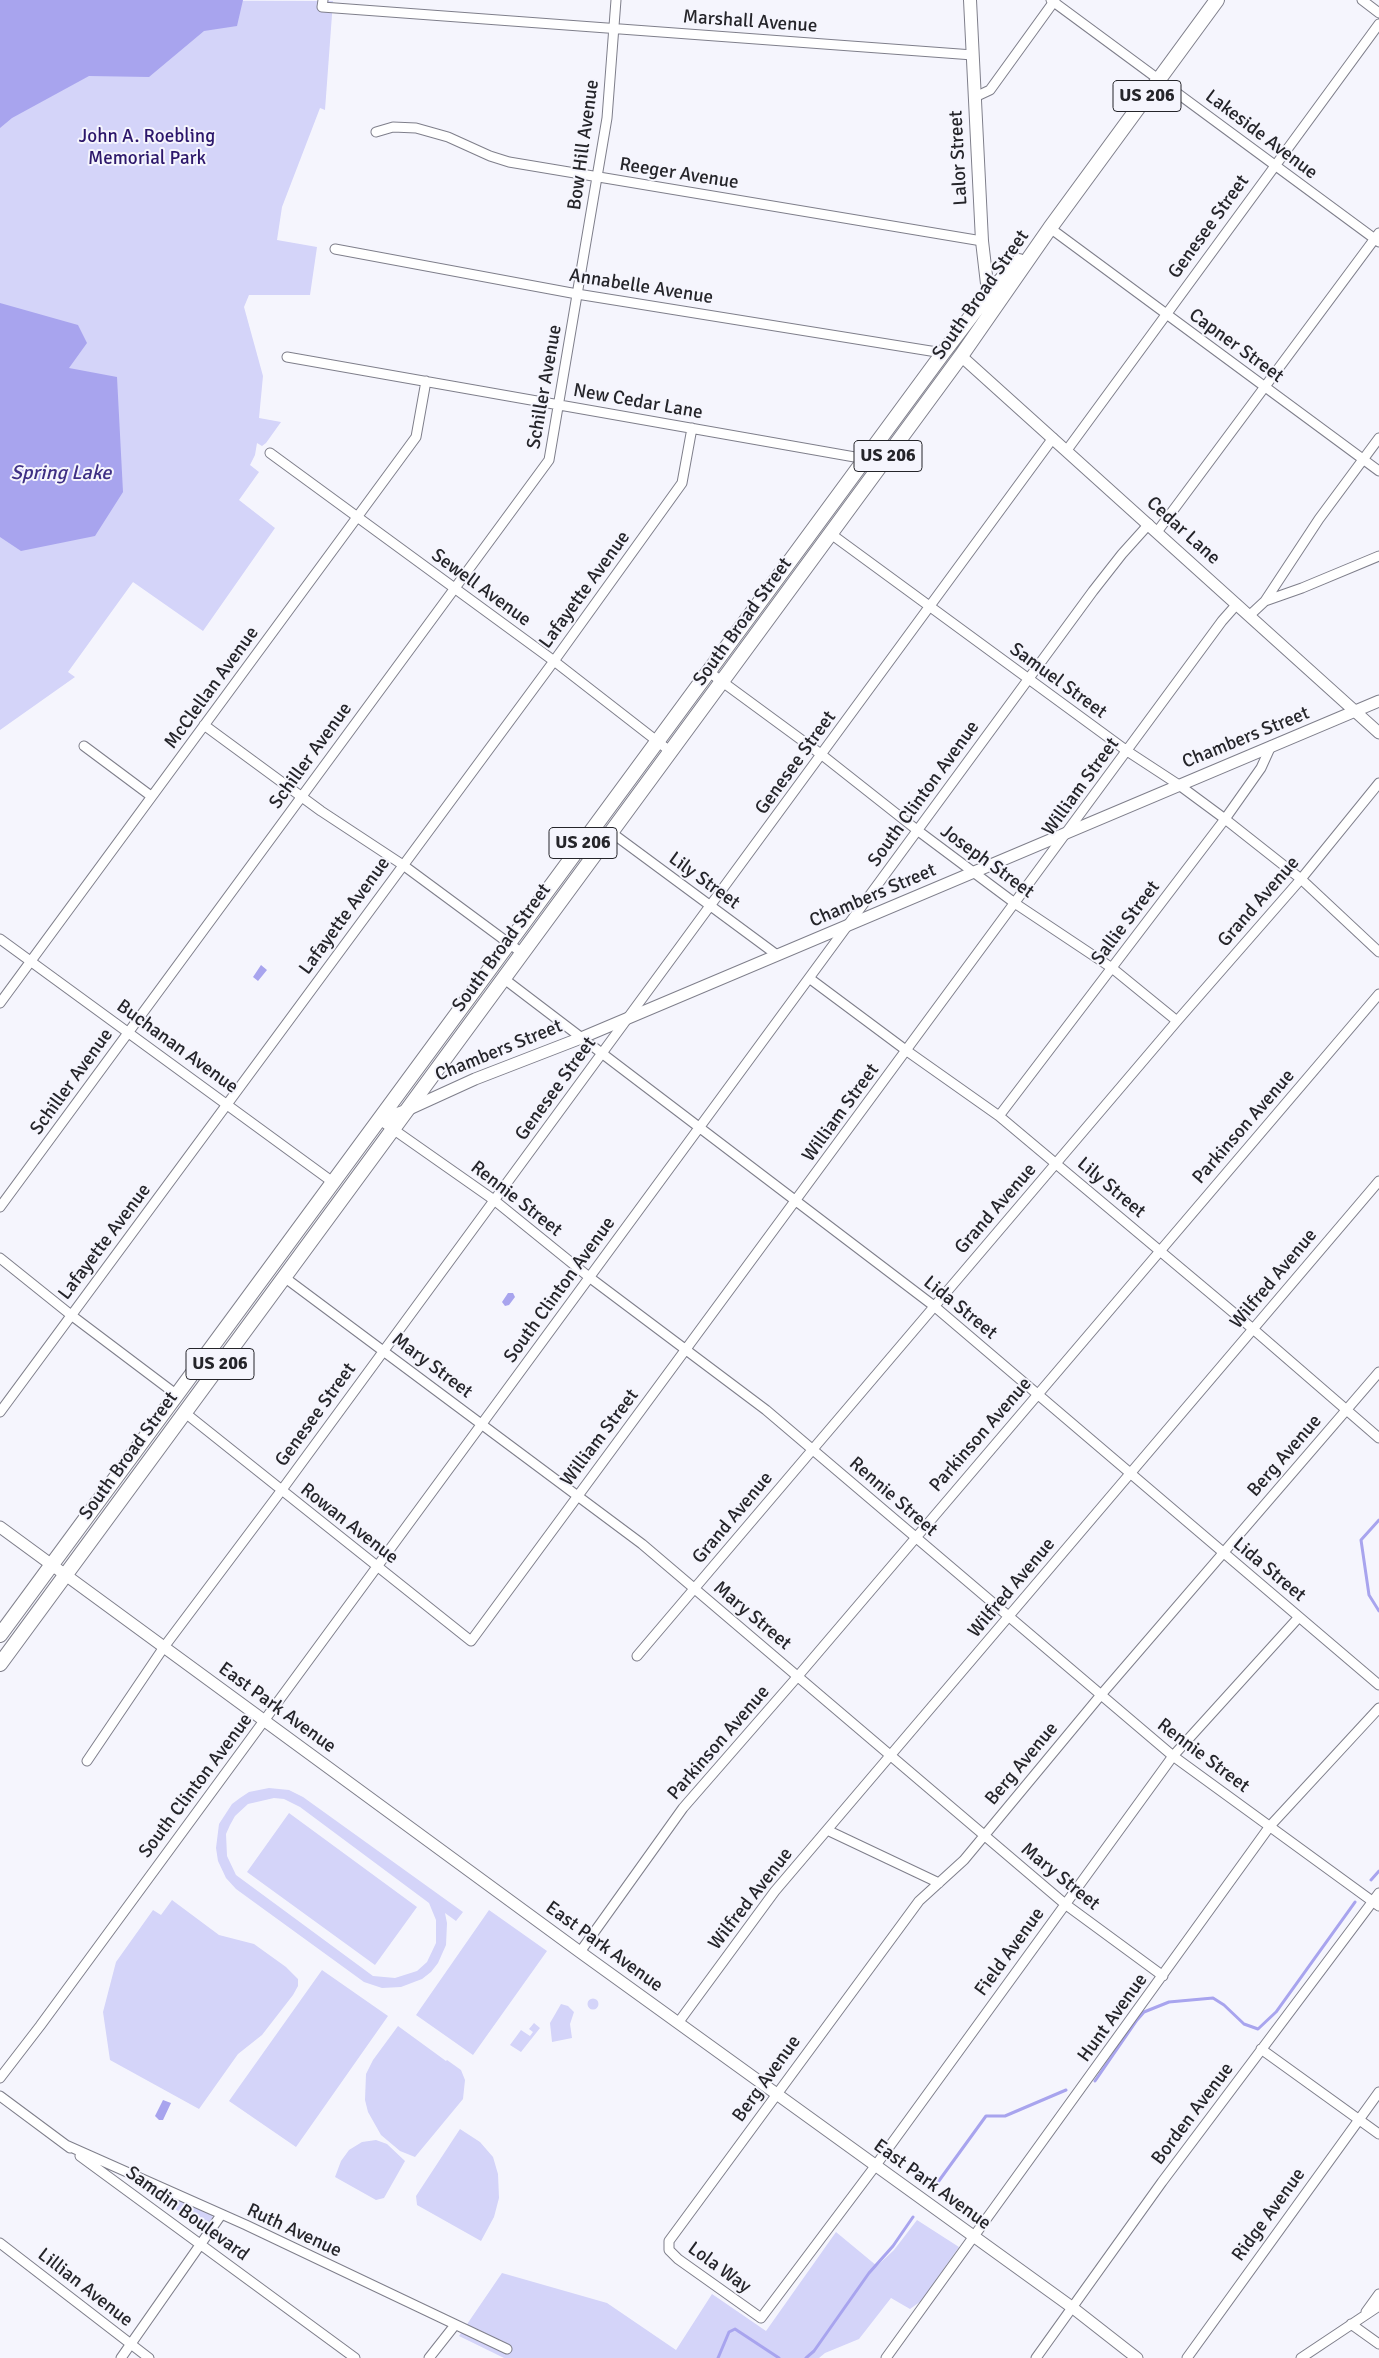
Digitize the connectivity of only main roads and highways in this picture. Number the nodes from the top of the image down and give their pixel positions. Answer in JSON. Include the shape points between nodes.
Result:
{"nodes":[{"id":1,"x":970,"y":0,"type":"edge"},
{"id":2,"x":1217,"y":0,"type":"edge"},
{"id":3,"x":1050,"y":228,"type":"junction"},
{"id":4,"x":988,"y":294,"type":"junction"},
{"id":5,"x":992,"y":313,"type":"junction"},
{"id":6,"x":0,"y":1635,"type":"edge"},
{"id":7,"x":0,"y":1664,"type":"edge"}],
"edges":[{"from":1,"to":4,"type":"main road","name":"Lalor Street","via":[[982,241]]},
{"from":2,"to":3,"type":"main road","name":"South Broad Street","number":"US 206"},
{"from":3,"to":4,"type":"main road","name":"South Broad Street","number":"US 206"},
{"from":3,"to":5,"type":"main road","name":"South Broad Street","number":"US 206"},
{"from":4,"to":5,"type":"main road","name":"Lalor Street"},
{"from":4,"to":6,"type":"main road","name":"South Broad Street","number":"US 206"},
{"from":5,"to":7,"type":"main road","name":"South Broad Street","number":"US 206"}]}
